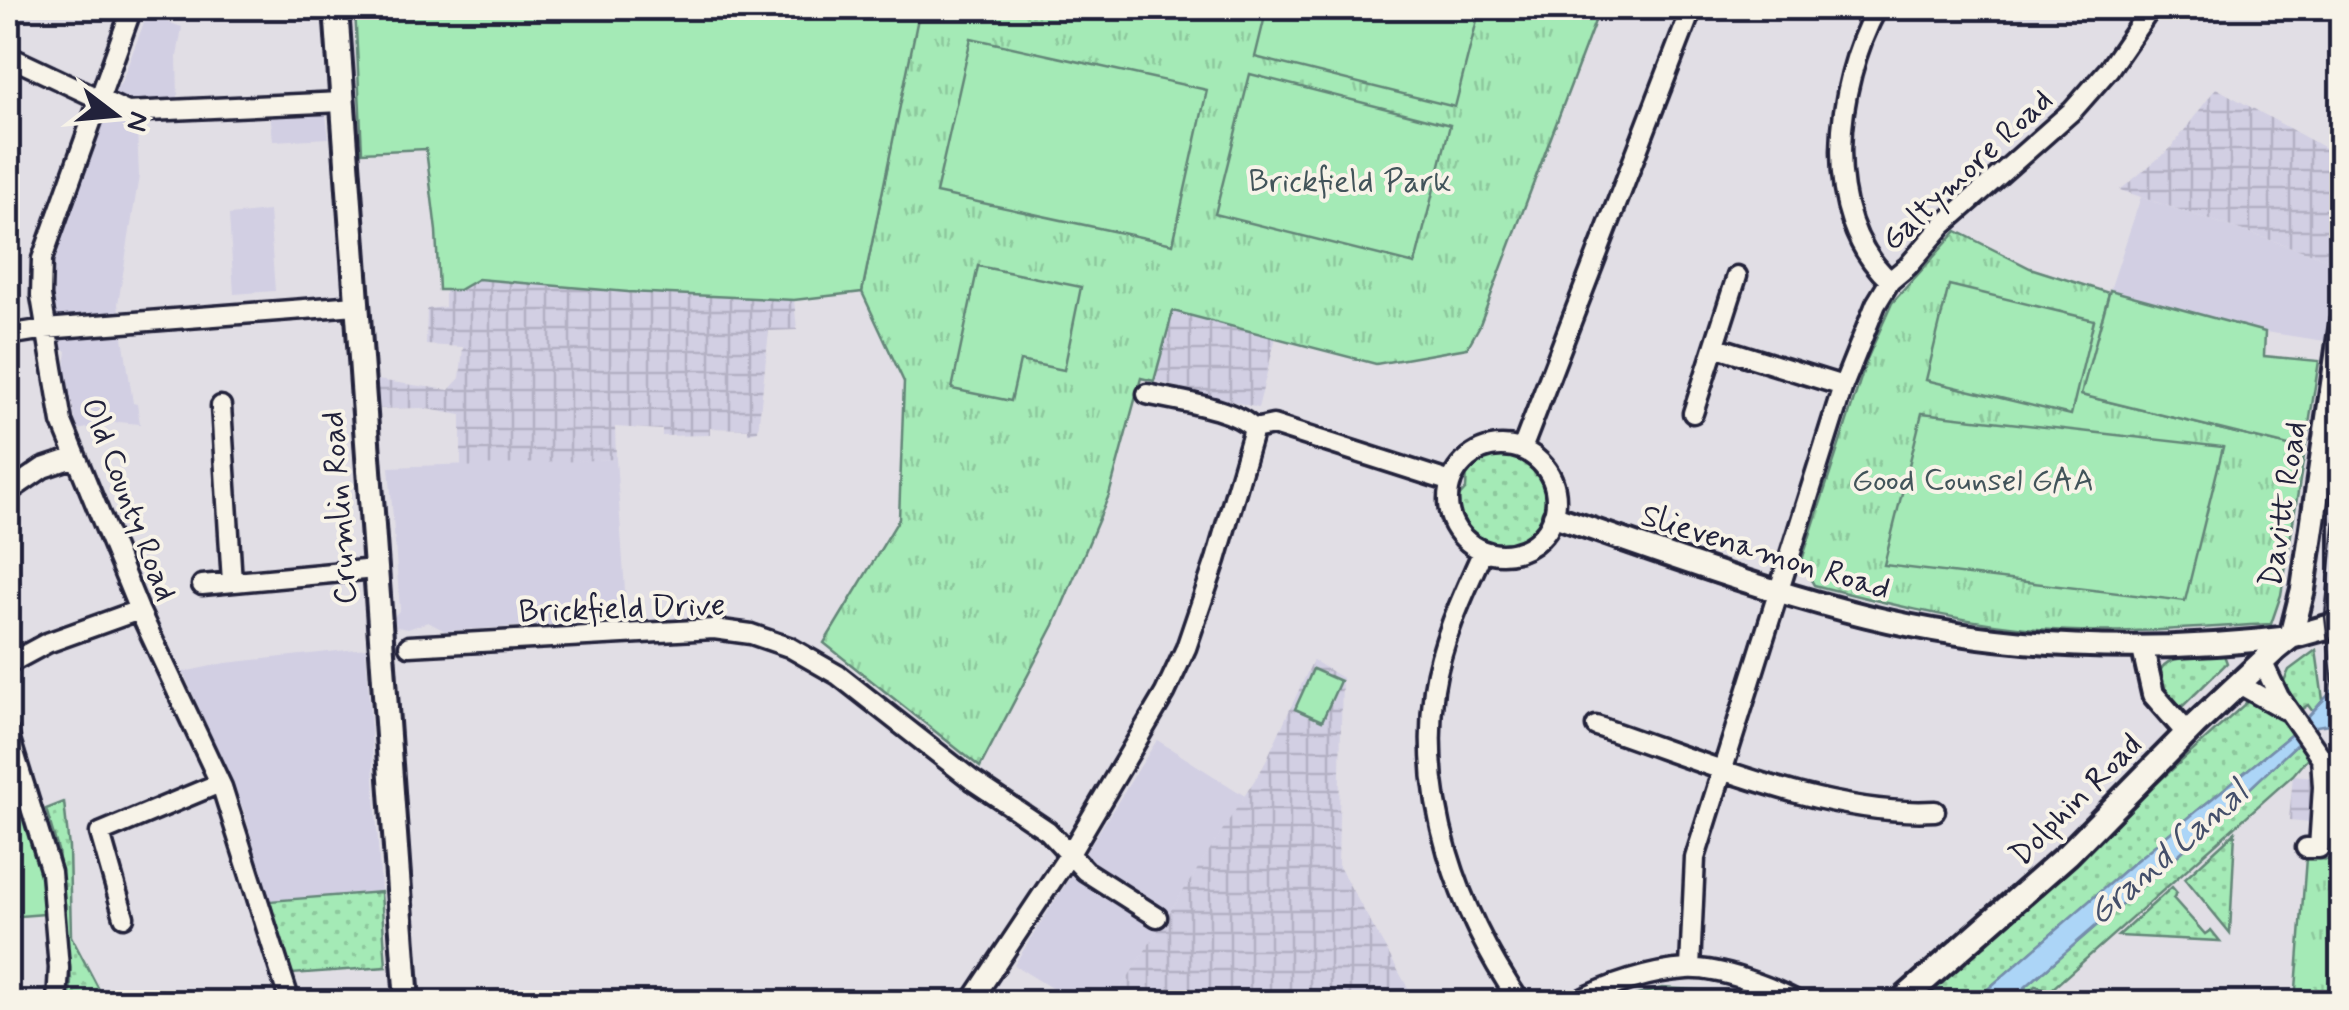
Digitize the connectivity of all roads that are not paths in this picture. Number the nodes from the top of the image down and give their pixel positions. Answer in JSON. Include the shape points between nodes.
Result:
{"nodes":[{"id":1,"x":132,"y":8,"type":"edge"},
{"id":2,"x":336,"y":8,"type":"edge"},
{"id":3,"x":1692,"y":8,"type":"edge"},
{"id":4,"x":1877,"y":8,"type":"edge"},
{"id":5,"x":2152,"y":8,"type":"edge"},
{"id":6,"x":8,"y":56,"type":"edge"},
{"id":7,"x":100,"y":98,"type":"junction"},
{"id":8,"x":342,"y":102,"type":"junction"},
{"id":9,"x":1737,"y":276,"type":"dead end"},
{"id":10,"x":1890,"y":281,"type":"junction"},
{"id":11,"x":356,"y":305,"type":"junction"},
{"id":12,"x":2342,"y":322,"type":"edge"},
{"id":13,"x":45,"y":329,"type":"junction"},
{"id":14,"x":8,"y":336,"type":"edge"},
{"id":15,"x":1716,"y":347,"type":"junction"},
{"id":16,"x":1843,"y":386,"type":"junction"},
{"id":17,"x":1147,"y":394,"type":"dead end"},
{"id":18,"x":221,"y":406,"type":"dead end"},
{"id":19,"x":1692,"y":413,"type":"dead end"},
{"id":20,"x":1254,"y":428,"type":"junction"},
{"id":21,"x":1522,"y":450,"type":"junction"},
{"id":22,"x":76,"y":456,"type":"junction"},
{"id":23,"x":1450,"y":482,"type":"junction"},
{"id":24,"x":8,"y":492,"type":"edge"},
{"id":25,"x":1554,"y":516,"type":"junction"},
{"id":26,"x":1483,"y":551,"type":"junction"},
{"id":27,"x":375,"y":568,"type":"junction"},
{"id":28,"x":232,"y":582,"type":"junction"},
{"id":29,"x":202,"y":585,"type":"dead end"},
{"id":30,"x":1780,"y":592,"type":"junction"},
{"id":31,"x":139,"y":610,"type":"junction"},
{"id":32,"x":2342,"y":622,"type":"edge"},
{"id":33,"x":2292,"y":637,"type":"junction"},
{"id":34,"x":409,"y":646,"type":"dead end"},
{"id":35,"x":2143,"y":649,"type":"junction"},
{"id":36,"x":8,"y":664,"type":"edge"},
{"id":37,"x":2262,"y":664,"type":"junction"},
{"id":38,"x":2239,"y":684,"type":"junction"},
{"id":39,"x":2290,"y":714,"type":"junction"},
{"id":40,"x":1596,"y":726,"type":"dead end"},
{"id":41,"x":2187,"y":733,"type":"junction"},
{"id":42,"x":9,"y":745,"type":"edge"},
{"id":43,"x":1721,"y":768,"type":"junction"},
{"id":44,"x":220,"y":783,"type":"junction"},
{"id":45,"x":1936,"y":811,"type":"dead end"},
{"id":46,"x":2306,"y":848,"type":"dead end"},
{"id":47,"x":1070,"y":852,"type":"junction"},
{"id":48,"x":124,"y":917,"type":"dead end"},
{"id":49,"x":1157,"y":917,"type":"dead end"},
{"id":50,"x":1690,"y":968,"type":"junction"},
{"id":51,"x":57,"y":1002,"type":"edge"},
{"id":52,"x":290,"y":1002,"type":"edge"},
{"id":53,"x":408,"y":1002,"type":"edge"},
{"id":54,"x":972,"y":1002,"type":"edge"},
{"id":55,"x":1520,"y":1002,"type":"edge"},
{"id":56,"x":1576,"y":1002,"type":"edge"},
{"id":57,"x":1798,"y":1002,"type":"edge"},
{"id":58,"x":1900,"y":1002,"type":"edge"}],
"edges":[{"from":1,"to":7,"type":"street","name":"Old County Road"},
{"from":2,"to":8,"type":"main road","name":"Crumlin Road"},
{"from":3,"to":21,"type":"street"},
{"from":4,"to":10,"type":"street","via":[[1847,81],[1840,132],[1855,227],[1872,263]]},
{"from":5,"to":10,"type":"street","name":"Galtymore Road","via":[[2073,110]]},
{"from":6,"to":7,"type":"street"},
{"from":7,"to":8,"type":"street","via":[[127,112],[153,113]]},
{"from":7,"to":13,"type":"street","name":"Old County Road","via":[[42,259]]},
{"from":8,"to":11,"type":"main road","name":"Crumlin Road"},
{"from":9,"to":15,"type":"street"},
{"from":10,"to":16,"type":"street","name":"Galtymore Road"},
{"from":11,"to":13,"type":"street"},
{"from":11,"to":27,"type":"main road","name":"Crumlin Road"},
{"from":12,"to":33,"type":"main road","name":"Davitt Road"},
{"from":13,"to":14,"type":"street"},
{"from":13,"to":22,"type":"street","name":"Old County Road","via":[[62,422]]},
{"from":15,"to":16,"type":"street"},
{"from":15,"to":19,"type":"street"},
{"from":16,"to":30,"type":"street","name":"Galtymore Road"},
{"from":17,"to":20,"type":"street","via":[[1220,411]]},
{"from":18,"to":28,"type":"street"},
{"from":20,"to":23,"type":"street","via":[[1274,425]]},
{"from":20,"to":47,"type":"street","via":[[1186,648]]},
{"from":21,"to":23,"type":"street","via":[[1485,448],[1464,461]]},
{"from":21,"to":25,"type":"street","via":[[1548,471],[1556,493]]},
{"from":22,"to":24,"type":"street"},
{"from":22,"to":31,"type":"street","name":"Old County Road"},
{"from":23,"to":26,"type":"street","via":[[1455,528]]},
{"from":25,"to":26,"type":"street","via":[[1532,546],[1508,554]]},
{"from":25,"to":30,"type":"street","name":"Slievenamon Road"},
{"from":26,"to":55,"type":"street","via":[[1434,686],[1431,761],[1441,833],[1464,905]]},
{"from":27,"to":28,"type":"street"},
{"from":27,"to":53,"type":"main road","name":"Crumlin Road"},
{"from":28,"to":29,"type":"street"},
{"from":30,"to":35,"type":"street","name":"Slievenamon Road","via":[[1870,617],[1972,634]]},
{"from":30,"to":43,"type":"street","name":"Galtymore Road"},
{"from":31,"to":36,"type":"street"},
{"from":31,"to":44,"type":"street","name":"Old County Road"},
{"from":32,"to":33,"type":"main road"},
{"from":33,"to":35,"type":"street","name":"Slievenamon Road"},
{"from":33,"to":37,"type":"main road","name":"Dolphin Road"},
{"from":34,"to":47,"type":"street","name":"Brickfield Drive","via":[[679,630],[751,634],[804,654],[838,676]]},
{"from":35,"to":41,"type":"street","via":[[2154,694]]},
{"from":37,"to":38,"type":"main road","name":"Dolphin Road"},
{"from":37,"to":39,"type":"street"},
{"from":38,"to":39,"type":"street"},
{"from":38,"to":41,"type":"main road","name":"Dolphin Road"},
{"from":39,"to":46,"type":"street","via":[[2315,744],[2324,770],[2319,848]]},
{"from":40,"to":43,"type":"street"},
{"from":41,"to":58,"type":"main road","name":"Dolphin Road","via":[[2068,854]]},
{"from":42,"to":51,"type":"street","via":[[51,872]]},
{"from":43,"to":45,"type":"street","via":[[1874,811]]},
{"from":43,"to":50,"type":"street","name":"Galtymore Road","via":[[1694,858]]},
{"from":44,"to":48,"type":"street","via":[[100,834]]},
{"from":44,"to":52,"type":"street","name":"Old County Road"},
{"from":47,"to":49,"type":"street","name":"Brickfield Drive","via":[[1085,871]]},
{"from":47,"to":54,"type":"street"},
{"from":50,"to":56,"type":"street","via":[[1638,978]]},
{"from":50,"to":57,"type":"street","via":[[1750,981]]}]}
